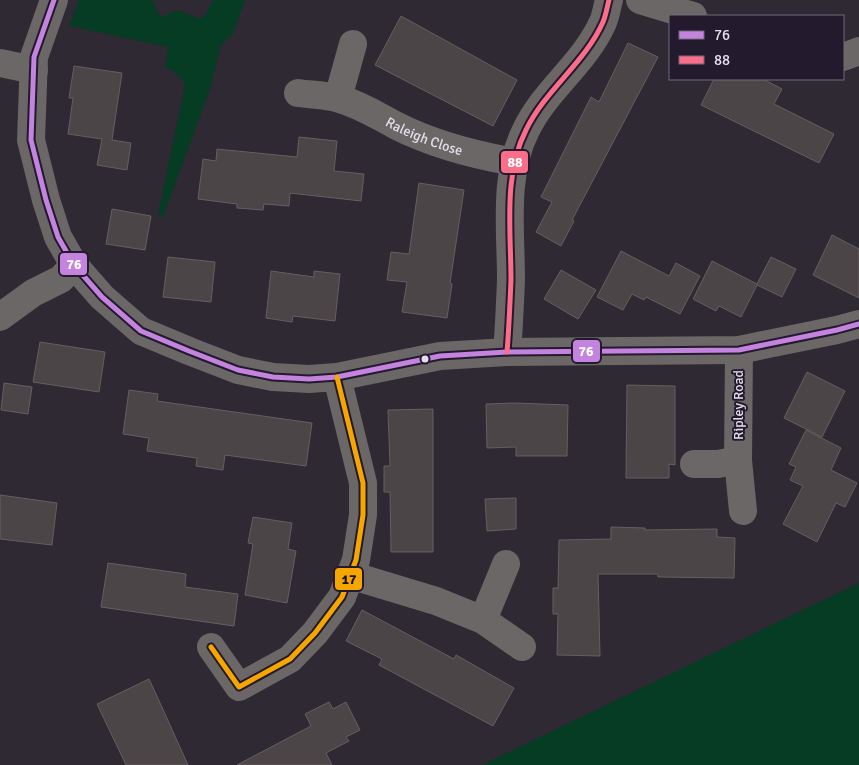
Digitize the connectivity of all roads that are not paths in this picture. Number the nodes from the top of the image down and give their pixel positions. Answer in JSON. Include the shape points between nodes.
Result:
{"nodes":[{"id":1,"x":54,"y":0,"type":"edge"},
{"id":2,"x":609,"y":0,"type":"edge"},
{"id":3,"x":640,"y":0,"type":"edge"},
{"id":4,"x":690,"y":15,"type":"edge"},
{"id":5,"x":353,"y":44,"type":"dead end"},
{"id":6,"x":859,"y":51,"type":"edge"},
{"id":7,"x":844,"y":57,"type":"edge"},
{"id":8,"x":0,"y":63,"type":"edge"},
{"id":9,"x":34,"y":70,"type":"junction"},
{"id":10,"x":298,"y":93,"type":"dead end"},
{"id":11,"x":338,"y":98,"type":"junction"},
{"id":12,"x":515,"y":162,"type":"junction"},
{"id":13,"x":74,"y":264,"type":"junction"},
{"id":14,"x":0,"y":317,"type":"edge"},
{"id":15,"x":859,"y":324,"type":"edge"},
{"id":16,"x":739,"y":350,"type":"junction"},
{"id":17,"x":507,"y":352,"type":"junction"},
{"id":18,"x":337,"y":377,"type":"junction"},
{"id":19,"x":738,"y":460,"type":"junction"},
{"id":20,"x":694,"y":464,"type":"dead end"},
{"id":21,"x":742,"y":511,"type":"dead end"},
{"id":22,"x":506,"y":564,"type":"dead end"},
{"id":23,"x":350,"y":575,"type":"junction"},
{"id":24,"x":483,"y":620,"type":"junction"},
{"id":25,"x":211,"y":647,"type":"dead end"},
{"id":26,"x":522,"y":647,"type":"dead end"}],
"edges":[{"from":1,"to":9,"type":"street","name":"Ripley Road","via":[[39,38]]},
{"from":2,"to":12,"type":"street","via":[[603,22],[587,48],[537,108],[524,132]]},
{"from":3,"to":4,"type":"street"},
{"from":5,"to":11,"type":"street"},
{"from":6,"to":7,"type":"street"},
{"from":8,"to":9,"type":"street"},
{"from":9,"to":13,"type":"street","name":"Ripley Road","via":[[33,153],[58,237]]},
{"from":10,"to":11,"type":"street","name":"Raleigh Close"},
{"from":11,"to":12,"type":"street","name":"Raleigh Close","via":[[370,109],[395,125],[441,144]]},
{"from":12,"to":17,"type":"street","via":[[510,218]]},
{"from":13,"to":14,"type":"street","via":[[61,280],[33,293]]},
{"from":13,"to":18,"type":"street","name":"Ripley Road","via":[[102,297],[141,331],[238,370],[273,377]]},
{"from":15,"to":16,"type":"street","name":"Ripley Road"},
{"from":16,"to":17,"type":"street","name":"Ripley Road"},
{"from":16,"to":19,"type":"street","name":"Ripley Road"},
{"from":17,"to":18,"type":"street","name":"Ripley Road","via":[[440,356]]},
{"from":18,"to":23,"type":"street","via":[[363,483],[363,516],[356,560]]},
{"from":19,"to":20,"type":"street","name":"Ripley Road"},
{"from":19,"to":21,"type":"street","name":"Ripley Road"},
{"from":22,"to":24,"type":"street"},
{"from":23,"to":24,"type":"street","via":[[436,601]]},
{"from":23,"to":25,"type":"street","via":[[342,597],[328,617],[290,659],[239,686]]},
{"from":24,"to":26,"type":"street"}]}
